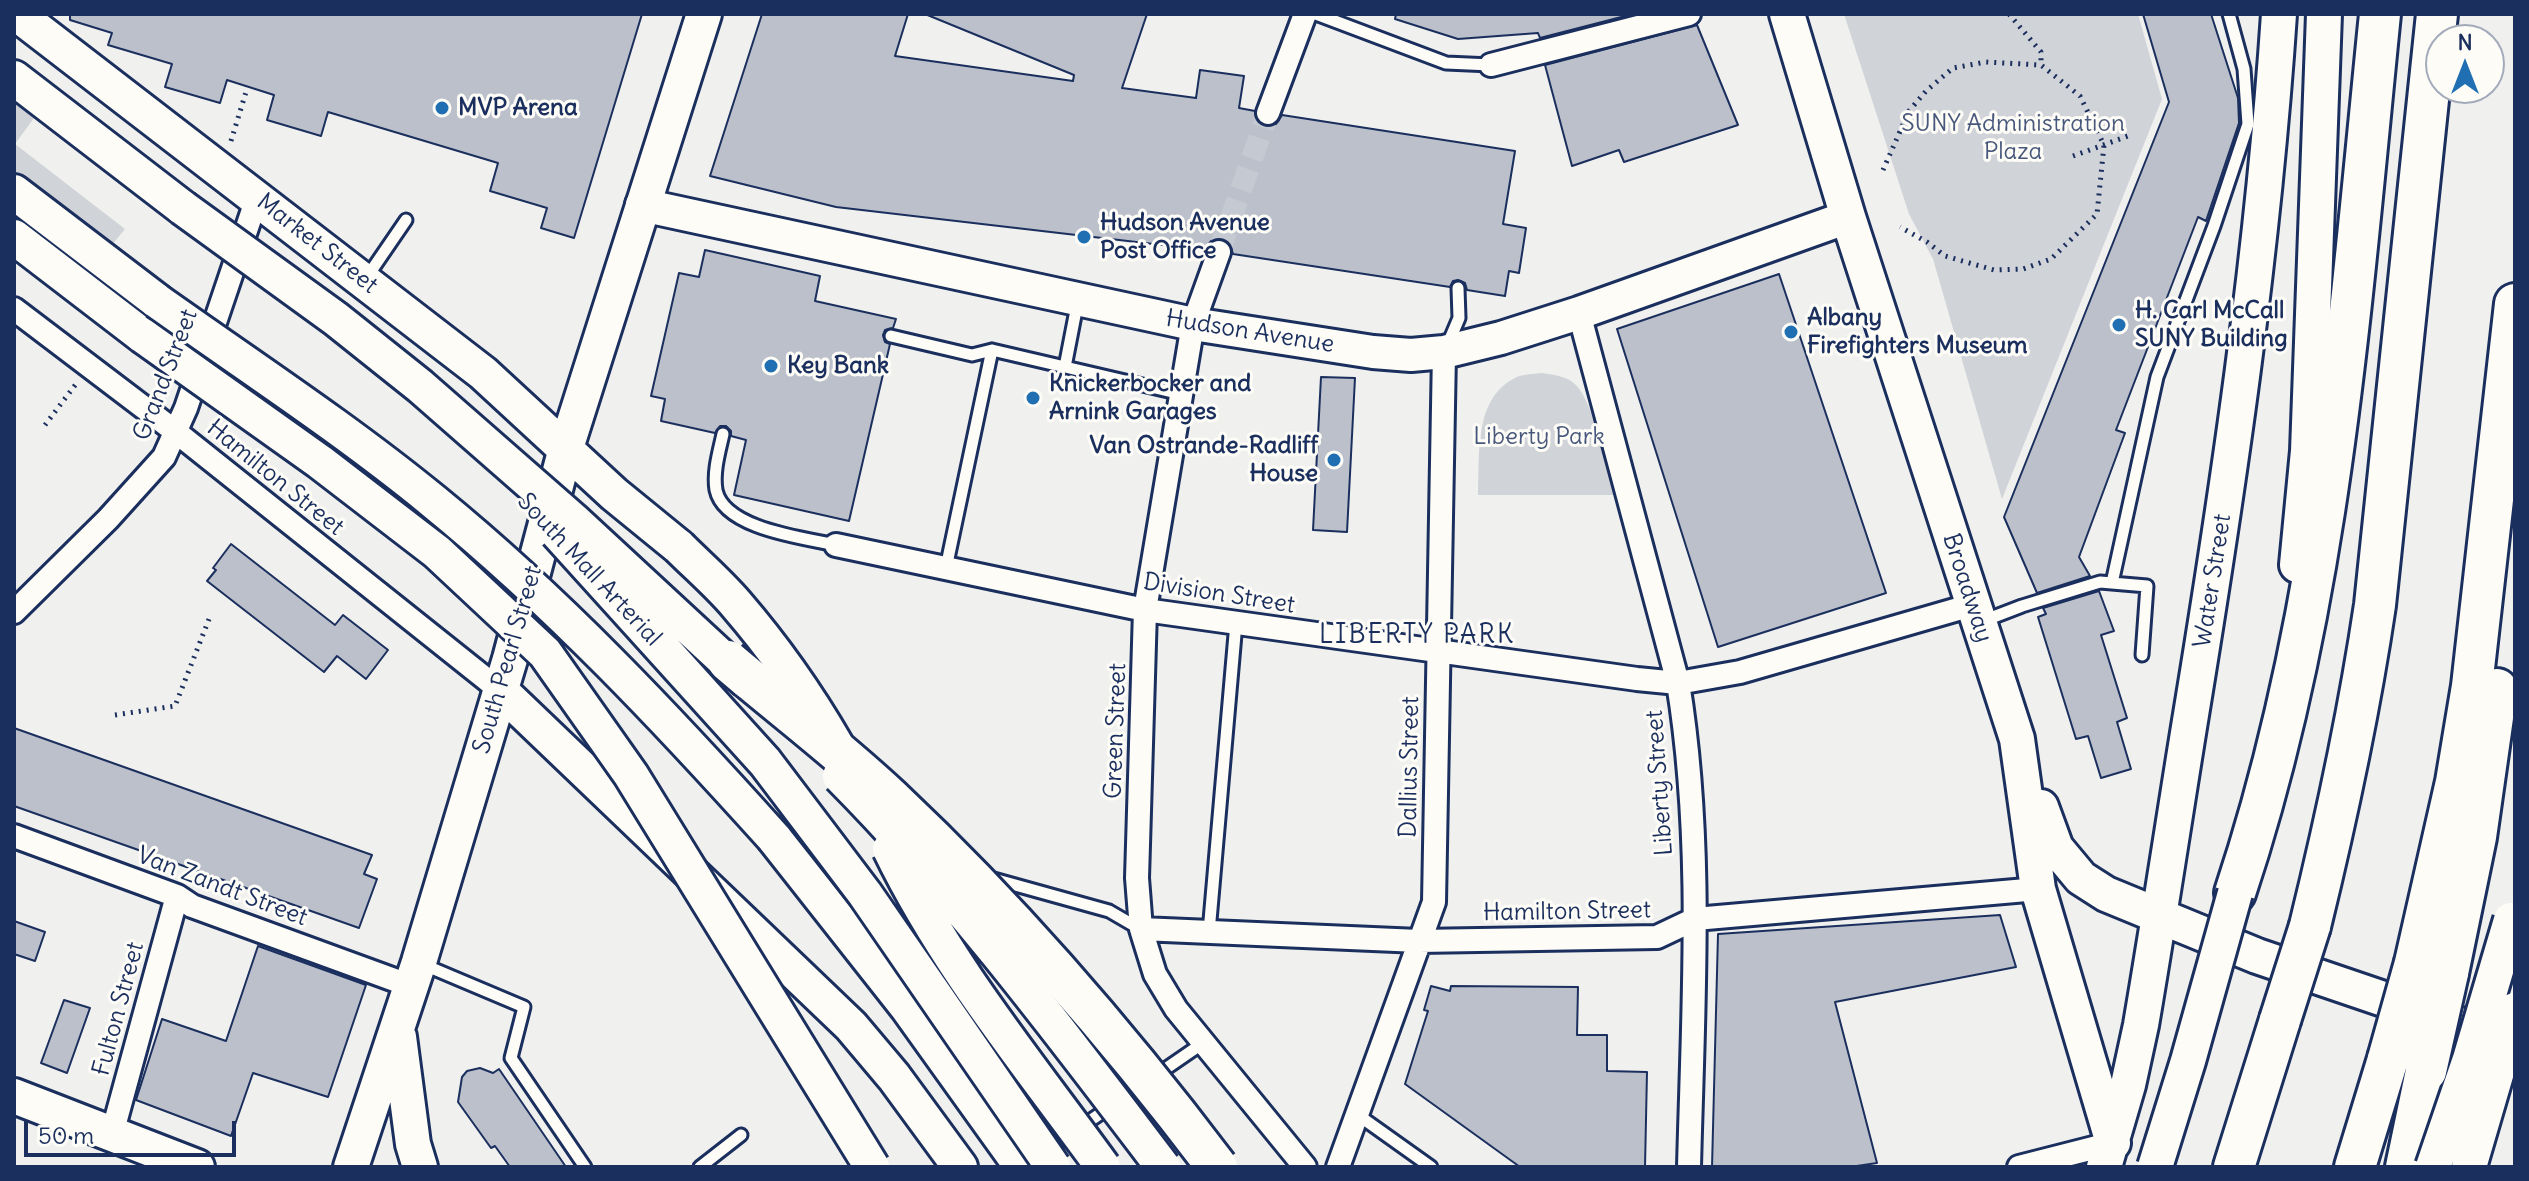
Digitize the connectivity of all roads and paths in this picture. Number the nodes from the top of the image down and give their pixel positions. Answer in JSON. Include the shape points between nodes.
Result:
{"nodes":[{"id":1,"x":17,"y":14,"type":"edge"},
{"id":2,"x":704,"y":14,"type":"edge"},
{"id":3,"x":1305,"y":14,"type":"edge"},
{"id":4,"x":1316,"y":14,"type":"edge"},
{"id":5,"x":1689,"y":14,"type":"edge"},
{"id":6,"x":1787,"y":14,"type":"edge"},
{"id":7,"x":2009,"y":14,"type":"edge"},
{"id":8,"x":2229,"y":14,"type":"edge"},
{"id":9,"x":2279,"y":14,"type":"edge"},
{"id":10,"x":2324,"y":14,"type":"edge"},
{"id":11,"x":2380,"y":14,"type":"edge"},
{"id":12,"x":2437,"y":14,"type":"edge"},
{"id":13,"x":47,"y":29,"type":"edge"},
{"id":14,"x":1491,"y":65,"type":"joint"},
{"id":15,"x":2041,"y":65,"type":"junction"},
{"id":16,"x":14,"y":78,"type":"edge"},
{"id":17,"x":246,"y":92,"type":"dead end"},
{"id":18,"x":1268,"y":113,"type":"tunnel mouth"},
{"id":19,"x":2128,"y":136,"type":"dead end"},
{"id":20,"x":2104,"y":145,"type":"junction"},
{"id":21,"x":229,"y":150,"type":"dead end"},
{"id":22,"x":2073,"y":156,"type":"dead end"},
{"id":23,"x":1883,"y":170,"type":"dead end"},
{"id":24,"x":14,"y":192,"type":"edge"},
{"id":25,"x":257,"y":198,"type":"junction"},
{"id":26,"x":642,"y":205,"type":"junction"},
{"id":27,"x":183,"y":208,"type":"junction"},
{"id":28,"x":1848,"y":217,"type":"junction"},
{"id":29,"x":406,"y":220,"type":"dead end"},
{"id":30,"x":1900,"y":227,"type":"dead end"},
{"id":31,"x":14,"y":237,"type":"edge"},
{"id":32,"x":1219,"y":252,"type":"tunnel mouth"},
{"id":33,"x":365,"y":281,"type":"junction"},
{"id":34,"x":1458,"y":288,"type":"dead end"},
{"id":35,"x":1078,"y":300,"type":"junction"},
{"id":36,"x":2515,"y":304,"type":"edge"},
{"id":37,"x":14,"y":309,"type":"edge"},
{"id":38,"x":1579,"y":313,"type":"junction"},
{"id":39,"x":1193,"y":324,"type":"junction"},
{"id":40,"x":891,"y":336,"type":"dead end"},
{"id":41,"x":992,"y":350,"type":"junction"},
{"id":42,"x":1444,"y":352,"type":"junction"},
{"id":43,"x":2515,"y":353,"type":"edge"},
{"id":44,"x":1065,"y":367,"type":"junction"},
{"id":45,"x":72,"y":389,"type":"dead end"},
{"id":46,"x":1181,"y":394,"type":"junction"},
{"id":47,"x":45,"y":425,"type":"dead end"},
{"id":48,"x":176,"y":432,"type":"junction"},
{"id":49,"x":723,"y":434,"type":"dead end"},
{"id":50,"x":566,"y":448,"type":"junction"},
{"id":51,"x":836,"y":545,"type":"joint"},
{"id":52,"x":946,"y":568,"type":"junction"},
{"id":53,"x":2112,"y":583,"type":"junction"},
{"id":54,"x":1145,"y":610,"type":"junction"},
{"id":55,"x":14,"y":612,"type":"edge"},
{"id":56,"x":211,"y":614,"type":"dead end"},
{"id":57,"x":1975,"y":614,"type":"junction"},
{"id":58,"x":1236,"y":623,"type":"junction"},
{"id":59,"x":1438,"y":652,"type":"junction"},
{"id":60,"x":2142,"y":655,"type":"dead end"},
{"id":61,"x":728,"y":661,"type":"junction"},
{"id":62,"x":1678,"y":683,"type":"junction"},
{"id":63,"x":501,"y":691,"type":"junction"},
{"id":64,"x":115,"y":715,"type":"dead end"},
{"id":65,"x":2017,"y":739,"type":"junction"},
{"id":66,"x":14,"y":836,"type":"edge"},
{"id":67,"x":976,"y":873,"type":"dead end"},
{"id":68,"x":2038,"y":889,"type":"junction"},
{"id":69,"x":2235,"y":893,"type":"junction"},
{"id":70,"x":177,"y":896,"type":"junction"},
{"id":71,"x":2515,"y":902,"type":"edge"},
{"id":72,"x":2159,"y":916,"type":"junction"},
{"id":73,"x":1695,"y":919,"type":"junction"},
{"id":74,"x":1141,"y":929,"type":"junction"},
{"id":75,"x":1209,"y":932,"type":"junction"},
{"id":76,"x":1419,"y":941,"type":"junction"},
{"id":77,"x":2432,"y":968,"type":"junction"},
{"id":78,"x":415,"y":974,"type":"junction"},
{"id":79,"x":2515,"y":1010,"type":"edge"},
{"id":80,"x":398,"y":1028,"type":"junction"},
{"id":81,"x":1203,"y":1043,"type":"junction"},
{"id":82,"x":2515,"y":1044,"type":"edge"},
{"id":83,"x":14,"y":1096,"type":"edge"},
{"id":84,"x":1358,"y":1115,"type":"junction"},
{"id":85,"x":112,"y":1134,"type":"junction"},
{"id":86,"x":741,"y":1135,"type":"dead end"},
{"id":87,"x":2108,"y":1155,"type":"edge"},
{"id":88,"x":197,"y":1167,"type":"edge"},
{"id":89,"x":351,"y":1167,"type":"edge"},
{"id":90,"x":420,"y":1167,"type":"edge"},
{"id":91,"x":585,"y":1167,"type":"edge"},
{"id":92,"x":700,"y":1167,"type":"edge"},
{"id":93,"x":872,"y":1167,"type":"edge"},
{"id":94,"x":960,"y":1167,"type":"edge"},
{"id":95,"x":1022,"y":1167,"type":"edge"},
{"id":96,"x":1053,"y":1167,"type":"edge"},
{"id":97,"x":1103,"y":1167,"type":"edge"},
{"id":98,"x":1163,"y":1167,"type":"edge"},
{"id":99,"x":1217,"y":1167,"type":"edge"},
{"id":100,"x":1305,"y":1167,"type":"edge"},
{"id":101,"x":1338,"y":1167,"type":"edge"},
{"id":102,"x":1431,"y":1167,"type":"edge"},
{"id":103,"x":1689,"y":1167,"type":"edge"},
{"id":104,"x":2019,"y":1167,"type":"edge"},
{"id":105,"x":2155,"y":1167,"type":"edge"},
{"id":106,"x":2234,"y":1167,"type":"edge"},
{"id":107,"x":2355,"y":1167,"type":"edge"},
{"id":108,"x":2406,"y":1167,"type":"edge"},
{"id":109,"x":2433,"y":1167,"type":"edge"},
{"id":110,"x":2469,"y":1167,"type":"edge"}],
"edges":[{"from":1,"to":13,"type":"main road","name":"Market Street"},
{"from":2,"to":26,"type":"main road","name":"South Pearl Street"},
{"from":3,"to":18,"type":"street"},
{"from":4,"to":14,"type":"lane","via":[[1446,63]]},
{"from":5,"to":14,"type":"street"},
{"from":6,"to":28,"type":"main road","name":"Broadway"},
{"from":7,"to":15,"type":"path","via":[[2041,52]]},
{"from":8,"to":53,"type":"lane","via":[[2244,69],[2248,124],[2157,377]]},
{"from":9,"to":72,"type":"main road","name":"Water Street","via":[[2244,377]]},
{"from":10,"to":69,"type":"main road","via":[[2301,535],[2289,632]]},
{"from":11,"to":69,"type":"highway","via":[[2346,350],[2320,542],[2268,786]]},
{"from":12,"to":106,"type":"highway","bridge":true,"via":[[2364,678],[2310,926]]},
{"from":13,"to":25,"type":"main road","name":"Market Street"},
{"from":15,"to":20,"type":"path","via":[[2080,96]]},
{"from":15,"to":23,"type":"path","via":[[1986,62],[1953,68],[1909,111]]},
{"from":16,"to":27,"type":"main road","name":"South Mall Arterial"},
{"from":17,"to":21,"type":"path"},
{"from":19,"to":20,"type":"path"},
{"from":20,"to":22,"type":"path"},
{"from":20,"to":30,"type":"path","via":[[2097,214],[2051,259],[2023,269],[1986,269],[1945,256]]},
{"from":24,"to":95,"type":"main road","name":"South Mall Arterial","bridge":true,"via":[[433,501],[571,624],[774,838],[908,1008]]},
{"from":25,"to":33,"type":"main road","name":"Market Street"},
{"from":25,"to":48,"type":"street","name":"Grand Street"},
{"from":26,"to":35,"type":"street","name":"Hudson Avenue"},
{"from":26,"to":50,"type":"main road","name":"South Pearl Street"},
{"from":27,"to":61,"type":"main road","bridge":true,"via":[[420,386]]},
{"from":27,"to":96,"type":"main road","name":"South Mall Arterial","bridge":true,"via":[[480,458],[545,520],[706,694],[865,894]]},
{"from":28,"to":38,"type":"street","name":"Hudson Avenue"},
{"from":28,"to":57,"type":"main road","name":"Broadway"},
{"from":29,"to":33,"type":"lane"},
{"from":31,"to":93,"type":"main road","bridge":true,"via":[[437,552],[545,653],[639,786]]},
{"from":32,"to":39,"type":"street","name":"Green Street"},
{"from":33,"to":50,"type":"main road","name":"Market Street","via":[[483,373]]},
{"from":34,"to":42,"type":"lane","via":[[1459,318]]},
{"from":35,"to":39,"type":"street","name":"Hudson Avenue"},
{"from":35,"to":44,"type":"lane"},
{"from":36,"to":77,"type":"highway","via":[[2472,686]]},
{"from":37,"to":48,"type":"street","name":"Hamilton Street"},
{"from":38,"to":42,"type":"street","name":"Hudson Avenue"},
{"from":38,"to":62,"type":"street","name":"Liberty Street"},
{"from":39,"to":42,"type":"street","name":"Hudson Avenue","via":[[1373,352]]},
{"from":39,"to":46,"type":"street","name":"Green Street"},
{"from":40,"to":41,"type":"lane","via":[[972,355]]},
{"from":41,"to":44,"type":"lane"},
{"from":41,"to":52,"type":"lane"},
{"from":42,"to":59,"type":"street","name":"Dallius Street"},
{"from":43,"to":77,"type":"highway","via":[[2498,672],[2479,823]]},
{"from":44,"to":46,"type":"lane"},
{"from":45,"to":47,"type":"path"},
{"from":46,"to":54,"type":"street","name":"Green Street"},
{"from":48,"to":55,"type":"street","name":"Grand Street","via":[[164,457]]},
{"from":48,"to":63,"type":"street","name":"Hamilton Street"},
{"from":49,"to":51,"type":"lane","via":[[716,494],[731,514],[771,531]]},
{"from":50,"to":63,"type":"main road","name":"South Pearl Street"},
{"from":50,"to":97,"type":"main road","name":"Market Street","bridge":true,"via":[[679,547],[773,649],[859,784],[923,909]]},
{"from":51,"to":52,"type":"street","name":"Division Street"},
{"from":52,"to":54,"type":"street","name":"Division Street"},
{"from":53,"to":57,"type":"lane"},
{"from":53,"to":60,"type":"lane","via":[[2147,586]]},
{"from":54,"to":58,"type":"street","name":"Division Street"},
{"from":54,"to":74,"type":"street","name":"Green Street","via":[[1137,878]]},
{"from":56,"to":64,"type":"path","via":[[175,706]]},
{"from":57,"to":62,"type":"street","name":"Division Street"},
{"from":57,"to":65,"type":"main road","name":"Broadway"},
{"from":58,"to":59,"type":"street","name":"Division Street"},
{"from":58,"to":75,"type":"lane"},
{"from":59,"to":62,"type":"street","name":"Division Street"},
{"from":59,"to":76,"type":"street","name":"Dallius Street","via":[[1434,902]]},
{"from":61,"to":98,"type":"main road","bridge":true,"via":[[932,877]]},
{"from":61,"to":99,"type":"highway","bridge":true,"via":[[889,797],[995,901],[1092,1009]]},
{"from":62,"to":73,"type":"street","name":"Liberty Street","via":[[1687,739]]},
{"from":63,"to":78,"type":"main road","name":"South Pearl Street"},
{"from":63,"to":94,"type":"main road","via":[[851,1026]]},
{"from":65,"to":68,"type":"main road","name":"Broadway"},
{"from":65,"to":72,"type":"main road","via":[[2056,848],[2081,878]]},
{"from":66,"to":70,"type":"street","name":"Van Zandt Street"},
{"from":67,"to":74,"type":"lane","via":[[1109,911]]},
{"from":68,"to":73,"type":"street","name":"Hamilton Street"},
{"from":68,"to":87,"type":"main road","name":"Broadway"},
{"from":69,"to":105,"type":"main road","bridge":true},
{"from":70,"to":78,"type":"street","name":"Van Zandt Street","via":[[192,906]]},
{"from":70,"to":85,"type":"street","name":"Fulton Street"},
{"from":71,"to":109,"type":"main road","bridge":true},
{"from":72,"to":82,"type":"main road","via":[[2257,956]]},
{"from":72,"to":87,"type":"main road","name":"Water Street","via":[[2141,1025]]},
{"from":73,"to":76,"type":"street","name":"Hamilton Street","via":[[1657,937]]},
{"from":73,"to":103,"type":"street","name":"Liberty Street"},
{"from":74,"to":75,"type":"street","name":"Hamilton Street"},
{"from":74,"to":81,"type":"street","name":"Green Street","via":[[1155,974]]},
{"from":75,"to":76,"type":"street","name":"Hamilton Street"},
{"from":76,"to":84,"type":"street","name":"Dallius Street"},
{"from":77,"to":107,"type":"highway","bridge":true,"via":[[2388,1059]]},
{"from":77,"to":108,"type":"highway","bridge":true,"via":[[2426,1071]]},
{"from":78,"to":80,"type":"main road","name":"South Pearl Street"},
{"from":78,"to":91,"type":"lane","via":[[524,1007],[511,1058]]},
{"from":79,"to":110,"type":"main road","bridge":true},
{"from":80,"to":89,"type":"main road","name":"South Pearl Street"},
{"from":80,"to":90,"type":"main road"},
{"from":81,"to":95,"type":"lane"},
{"from":81,"to":100,"type":"street","name":"Green Street"},
{"from":83,"to":85,"type":"main road"},
{"from":84,"to":101,"type":"street","name":"Dallius Street"},
{"from":84,"to":102,"type":"lane"},
{"from":85,"to":88,"type":"main road"},
{"from":86,"to":92,"type":"lane"},
{"from":87,"to":104,"type":"street"}]}
